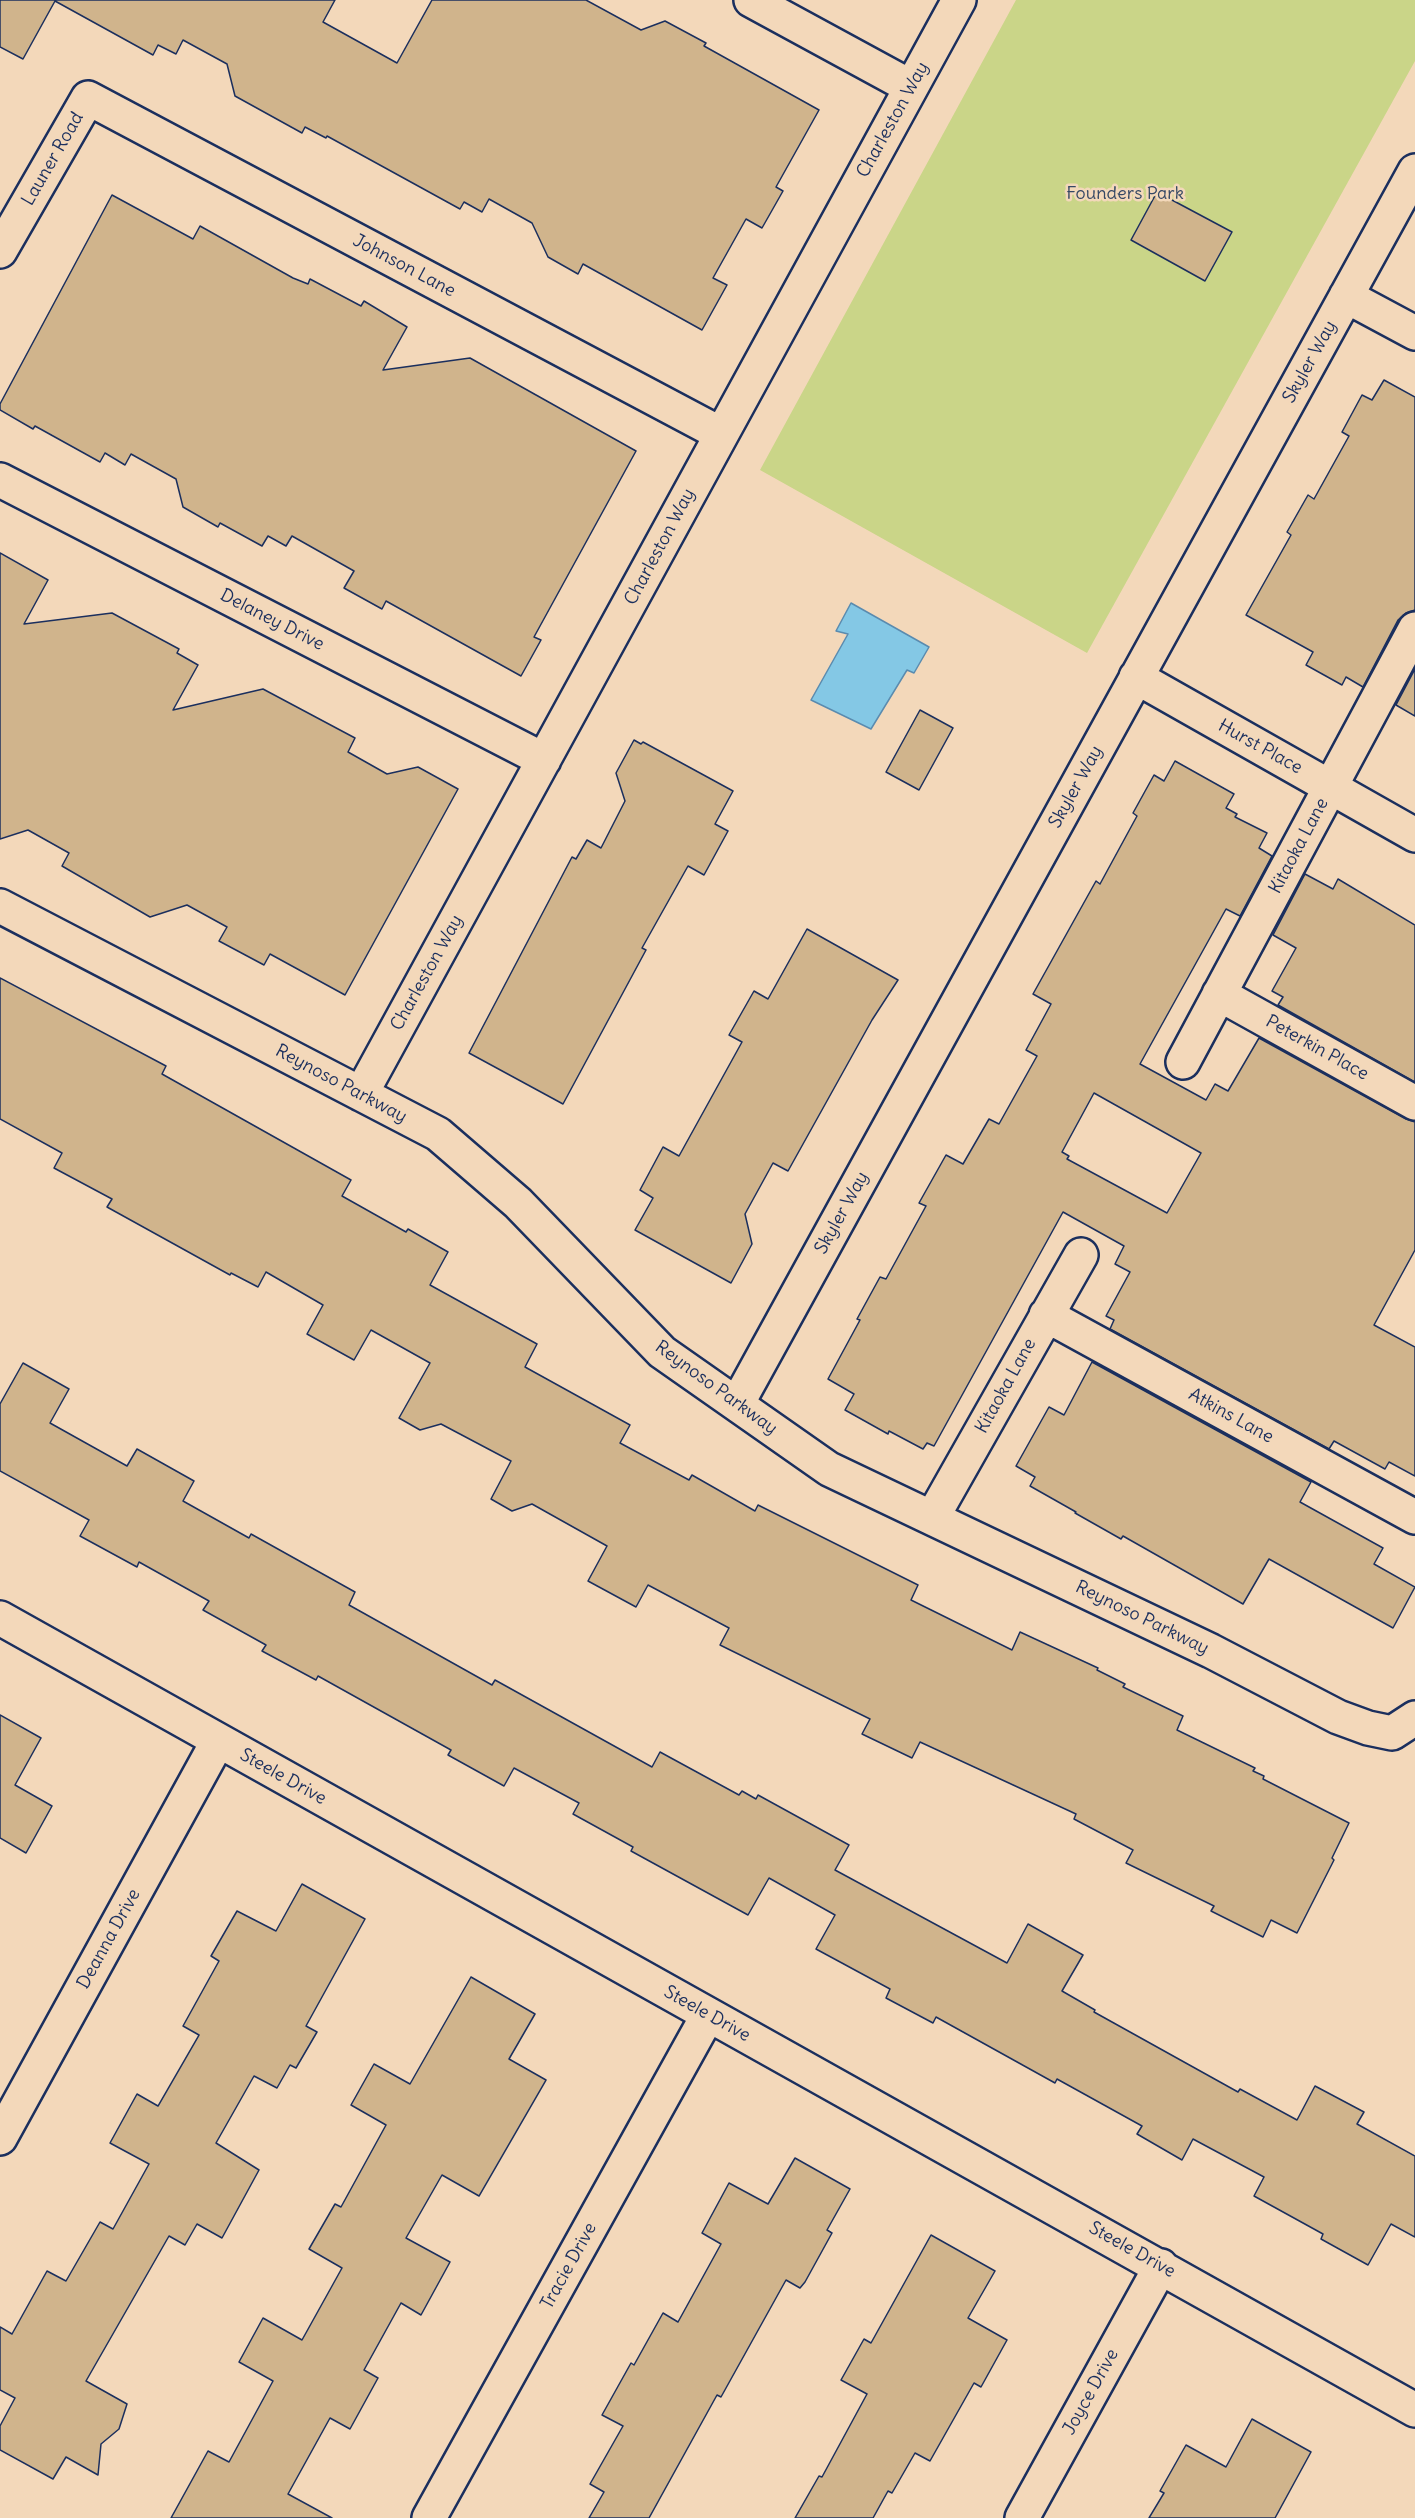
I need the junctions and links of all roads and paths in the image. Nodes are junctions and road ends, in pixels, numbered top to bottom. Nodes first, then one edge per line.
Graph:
1 (751, 0) edge
2 (959, 0) edge
3 (911, 87) junction
4 (88, 98) joint
5 (1415, 171) edge
6 (0, 251) edge
7 (1346, 296) junction
8 (1415, 333) edge
9 (721, 434) junction
10 (0, 480) edge
11 (1415, 629) edge
12 (1136, 677) junction
13 (544, 760) junction
14 (1331, 787) junction
15 (1415, 835) edge
16 (0, 906) edge
17 (1219, 994) junction
18 (1183, 1062) dead end
19 (361, 1094) junction
20 (1415, 1103) edge
21 (1081, 1254) dead end
22 (1046, 1315) junction
23 (736, 1404) junction
24 (1415, 1517) edge
25 (932, 1518) junction
26 (0, 1618) edge
27 (1404, 1726) edge
28 (218, 1741) junction
29 (708, 2015) junction
30 (0, 2138) edge
31 (1161, 2266) junction
32 (1415, 2410) edge
33 (429, 2518) edge
34 (1022, 2518) edge

1 - 3 street
2 - 3 street, Charleston Way
3 - 9 street, Charleston Way
4 - 6 street, Launer Road
4 - 9 street, Johnson Lane
5 - 7 street, Skyler Way
7 - 8 street
7 - 12 street, Skyler Way
9 - 13 street, Charleston Way
10 - 13 street, Delaney Drive
11 - 14 street, Kitaoka Lane
12 - 14 street, Hurst Place
12 - 23 street, Skyler Way
13 - 19 street, Charleston Way
14 - 15 street, Hurst Place
14 - 17 street, Kitaoka Lane
16 - 19 street, Reynoso Parkway
17 - 18 street, Kitaoka Lane
17 - 20 street, Peterkin Place
19 - 23 street, Reynoso Parkway
21 - 22 street, Kitaoka Lane
22 - 24 street, Atkins Lane
22 - 25 street, Kitaoka Lane
23 - 25 street, Reynoso Parkway
25 - 27 street, Reynoso Parkway
26 - 28 street, Steele Drive
28 - 29 street, Steele Drive
28 - 30 street, Deanna Drive
29 - 31 street, Steele Drive
29 - 33 street, Tracie Drive
31 - 32 street, Steele Drive
31 - 34 street, Joyce Drive

